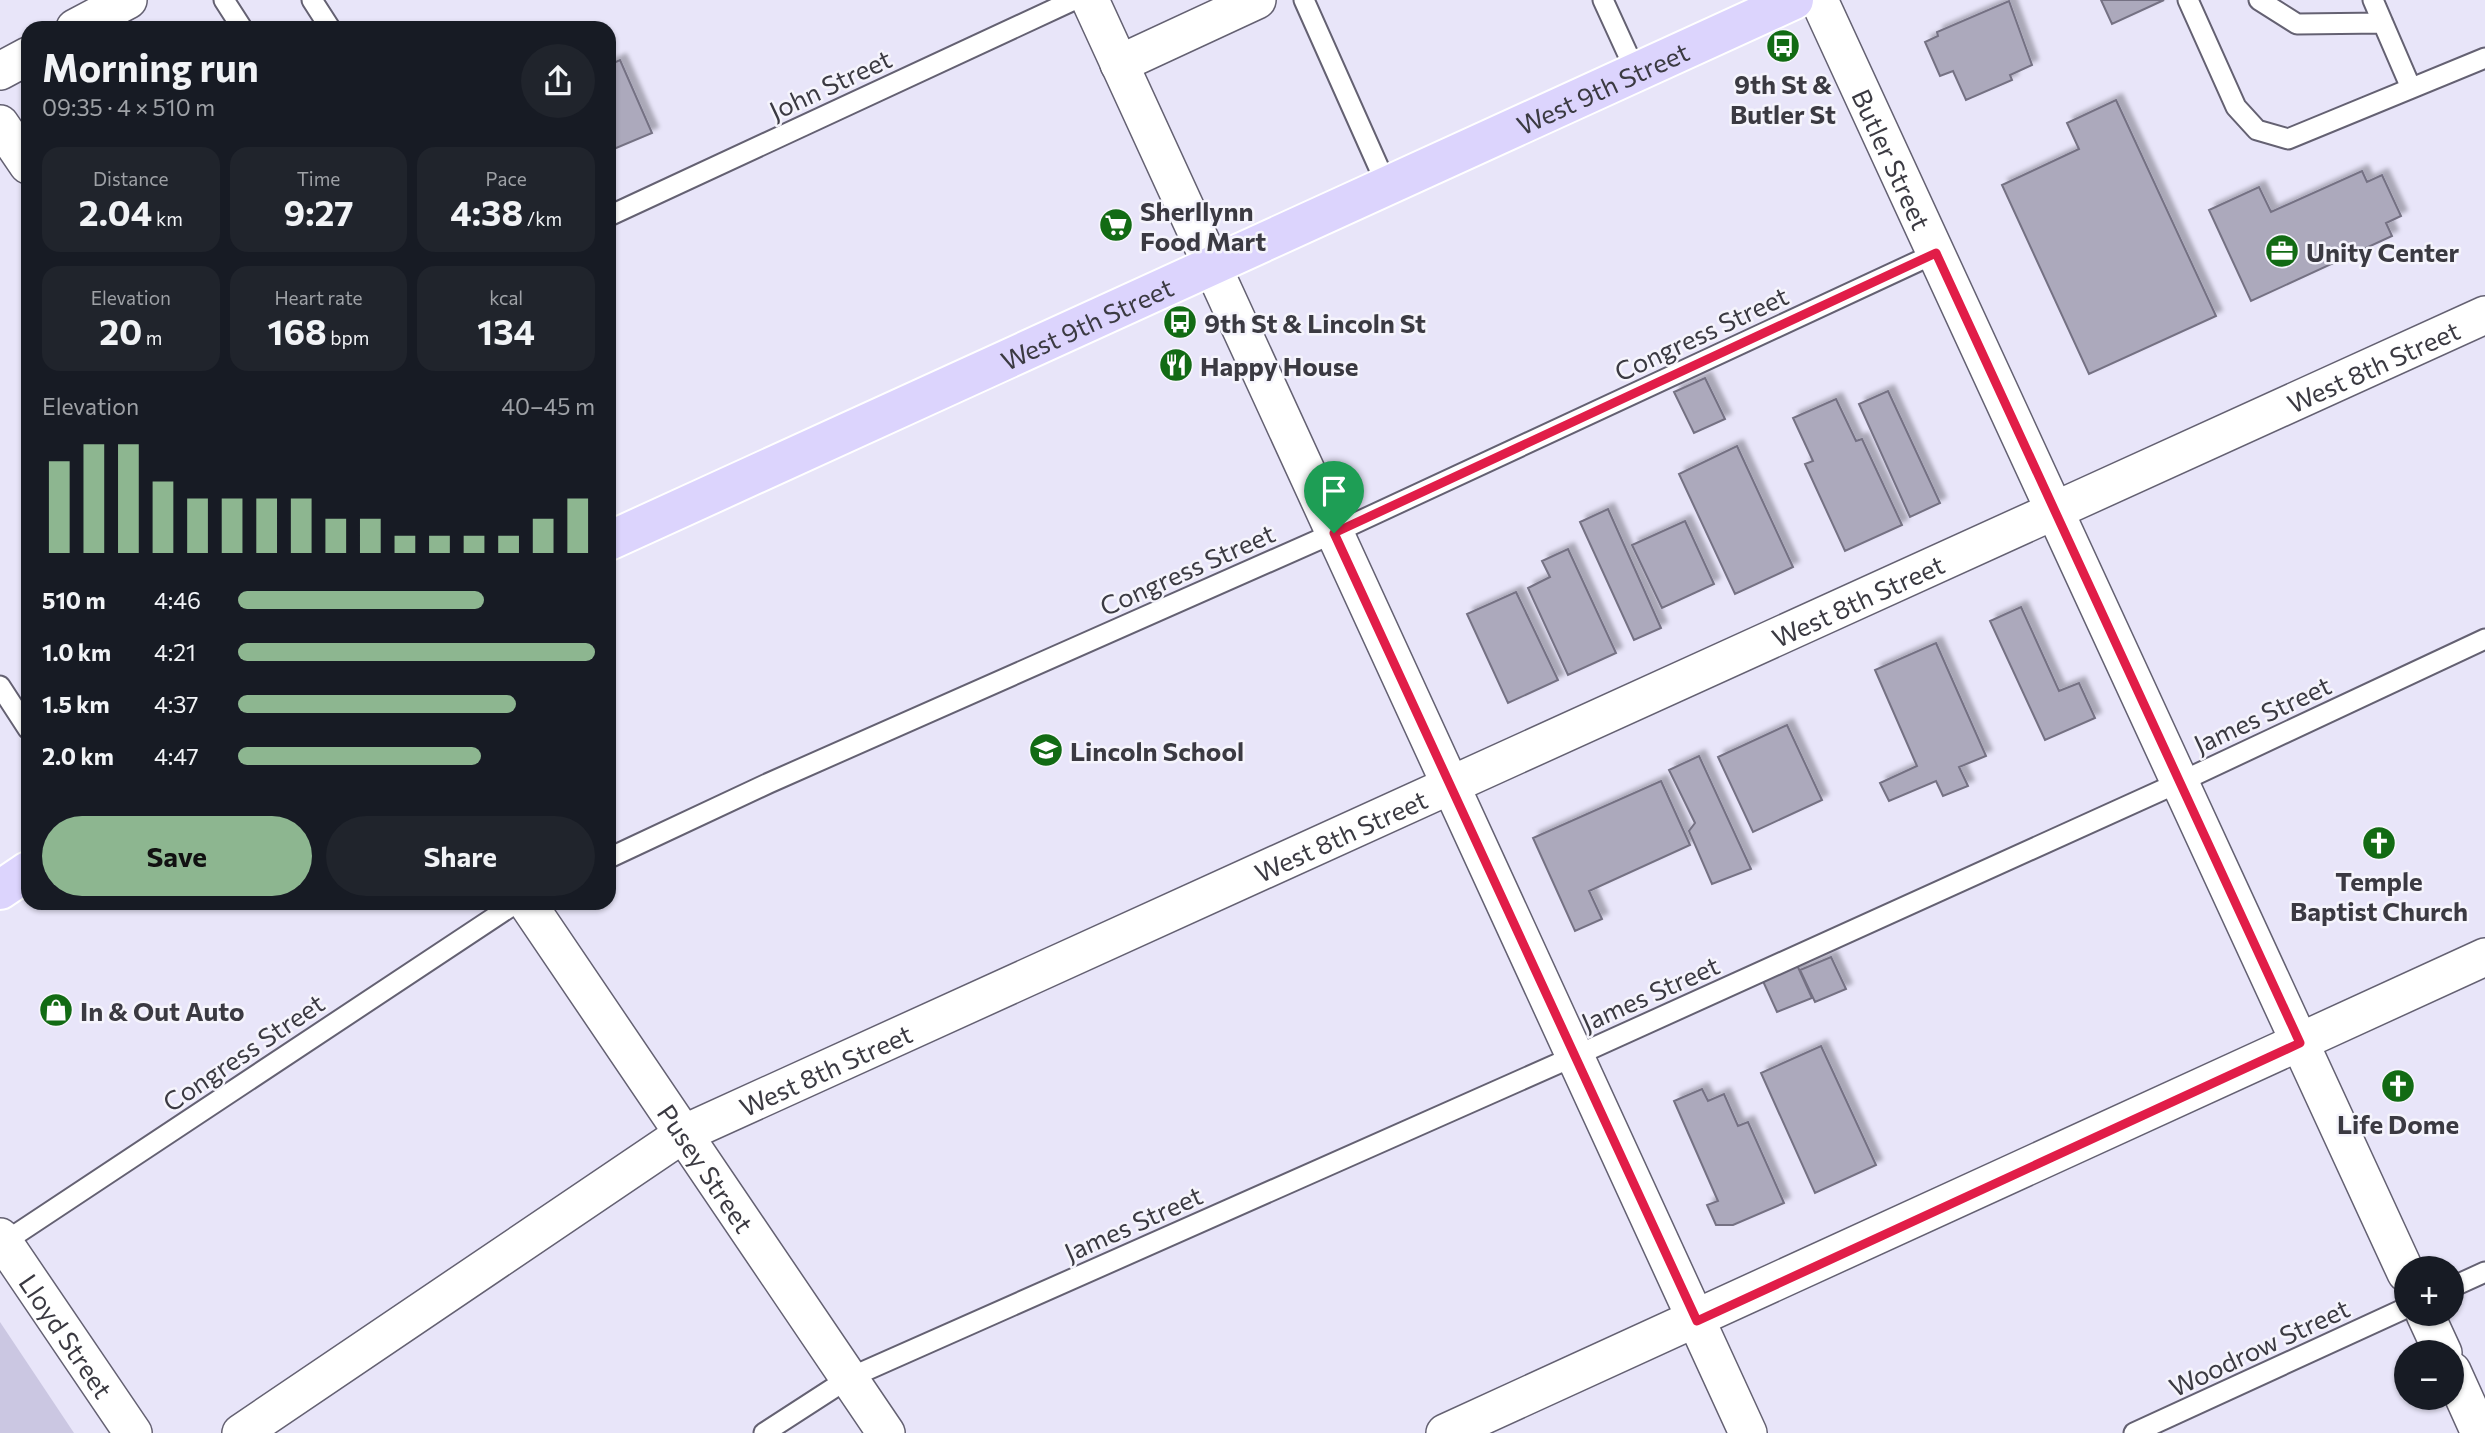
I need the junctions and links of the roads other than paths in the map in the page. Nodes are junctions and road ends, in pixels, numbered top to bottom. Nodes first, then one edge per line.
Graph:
1 (128, 0) edge
2 (225, 0) edge
3 (312, 0) edge
4 (1074, 0) edge
5 (1090, 0) edge
6 (1257, 0) edge
7 (1304, 0) edge
8 (1603, 0) edge
9 (1794, 0) edge
10 (1819, 0) edge
11 (2188, 0) edge
12 (2259, 0) edge
13 (2373, 0) edge
14 (88, 21) edge
15 (238, 21) edge
16 (326, 21) edge
17 (2384, 23) junction
18 (2485, 58) edge
19 (21, 60) edge
20 (1119, 64) junction
21 (0, 71) edge
22 (1636, 72) junction
23 (2411, 88) junction
24 (0, 124) edge
25 (21, 155) edge
26 (1387, 186) junction
27 (616, 213) edge
28 (1936, 253) junction
29 (1212, 266) junction
30 (2485, 315) edge
31 (2055, 512) junction
32 (1334, 533) junction
33 (616, 538) edge
34 (2485, 639) edge
35 (0, 686) edge
36 (21, 718) edge
37 (2180, 782) junction
38 (1451, 786) junction
39 (616, 855) edge
40 (21, 876) edge
41 (0, 890) edge
42 (505, 910) edge
43 (532, 910) edge
44 (2485, 957) edge
45 (2300, 1043) junction
46 (1575, 1056) junction
47 (683, 1134) junction
48 (1, 1241) edge
49 (2398, 1256) edge
50 (2485, 1272) edge
51 (2464, 1282) edge
52 (2394, 1314) edge
53 (1697, 1321) junction
54 (849, 1378) junction
55 (2464, 1398) edge
56 (133, 1433) edge
57 (241, 1433) edge
58 (764, 1433) edge
59 (886, 1433) edge
60 (1445, 1433) edge
61 (1748, 1433) edge
62 (2134, 1433) edge
63 (2480, 1433) edge

1 - 14 street
2 - 15 lane
3 - 16 lane
4 - 27 lane, John Street
5 - 20 street
6 - 20 street
7 - 26 lane
8 - 22 lane
9 - 22 main road, West 9th Street
10 - 28 street, Butler Street
11 - 23 lane
12 - 17 lane
13 - 17 lane
17 - 23 lane
18 - 23 lane
19 - 21 street
20 - 29 street
22 - 26 main road, West 9th Street
24 - 25 street
26 - 29 main road, West 9th Street
28 - 31 street, Butler Street
28 - 32 lane, Congress Street
29 - 32 street
29 - 33 main road, West 9th Street
30 - 31 street, West 8th Street
31 - 37 street, Butler Street
31 - 38 street, West 8th Street
32 - 38 street
32 - 39 lane, Congress Street
34 - 37 lane, James Street
35 - 36 lane
37 - 45 street, Butler Street
37 - 46 lane, James Street
38 - 46 street
38 - 47 street, West 8th Street
40 - 41 main road
42 - 48 lane, Congress Street
43 - 47 street, Pusey Street
44 - 45 street
45 - 49 street, Butler Street
45 - 53 street
46 - 53 street
46 - 54 lane, James Street
47 - 54 street, Pusey Street
47 - 57 street, West 8th Street
48 - 56 street, Lloyd Street
50 - 51 lane
52 - 62 lane, Woodrow Street
53 - 60 street
53 - 61 street
54 - 58 lane, James Street
54 - 59 street, Pusey Street
55 - 63 street

